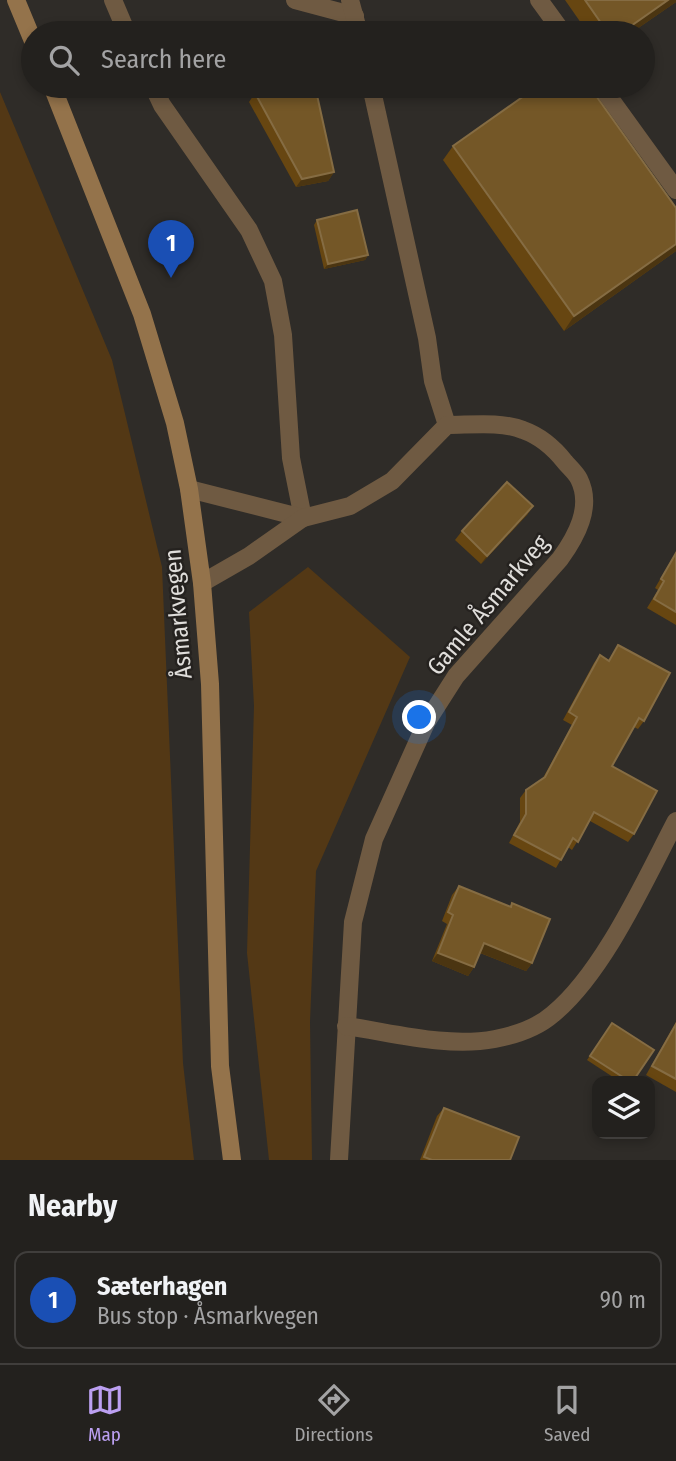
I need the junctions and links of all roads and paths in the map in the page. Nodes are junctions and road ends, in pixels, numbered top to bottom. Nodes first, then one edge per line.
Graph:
1 (16, 0) edge
2 (113, 0) edge
3 (295, 0) edge
4 (539, 0) edge
5 (355, 16) edge
6 (25, 21) edge
7 (122, 21) edge
8 (554, 21) edge
9 (57, 98) edge
10 (159, 98) edge
11 (374, 98) edge
12 (610, 98) edge
13 (676, 190) edge
14 (447, 425) junction
15 (189, 489) junction
16 (303, 518) junction
17 (202, 583) junction
18 (676, 821) edge
19 (346, 1026) junction
20 (232, 1160) edge
21 (339, 1160) edge

1 - 6 main road
2 - 7 street
3 - 5 street
4 - 8 street
9 - 15 main road, Åsmarkvegen
10 - 16 street
11 - 14 street
12 - 13 street
14 - 16 street
14 - 19 street, Gamle Åsmarkveg
15 - 16 street
15 - 17 main road, Åsmarkvegen
16 - 17 street
17 - 20 main road, Åsmarkvegen
18 - 19 street
19 - 21 street, Gamle Åsmarkveg

